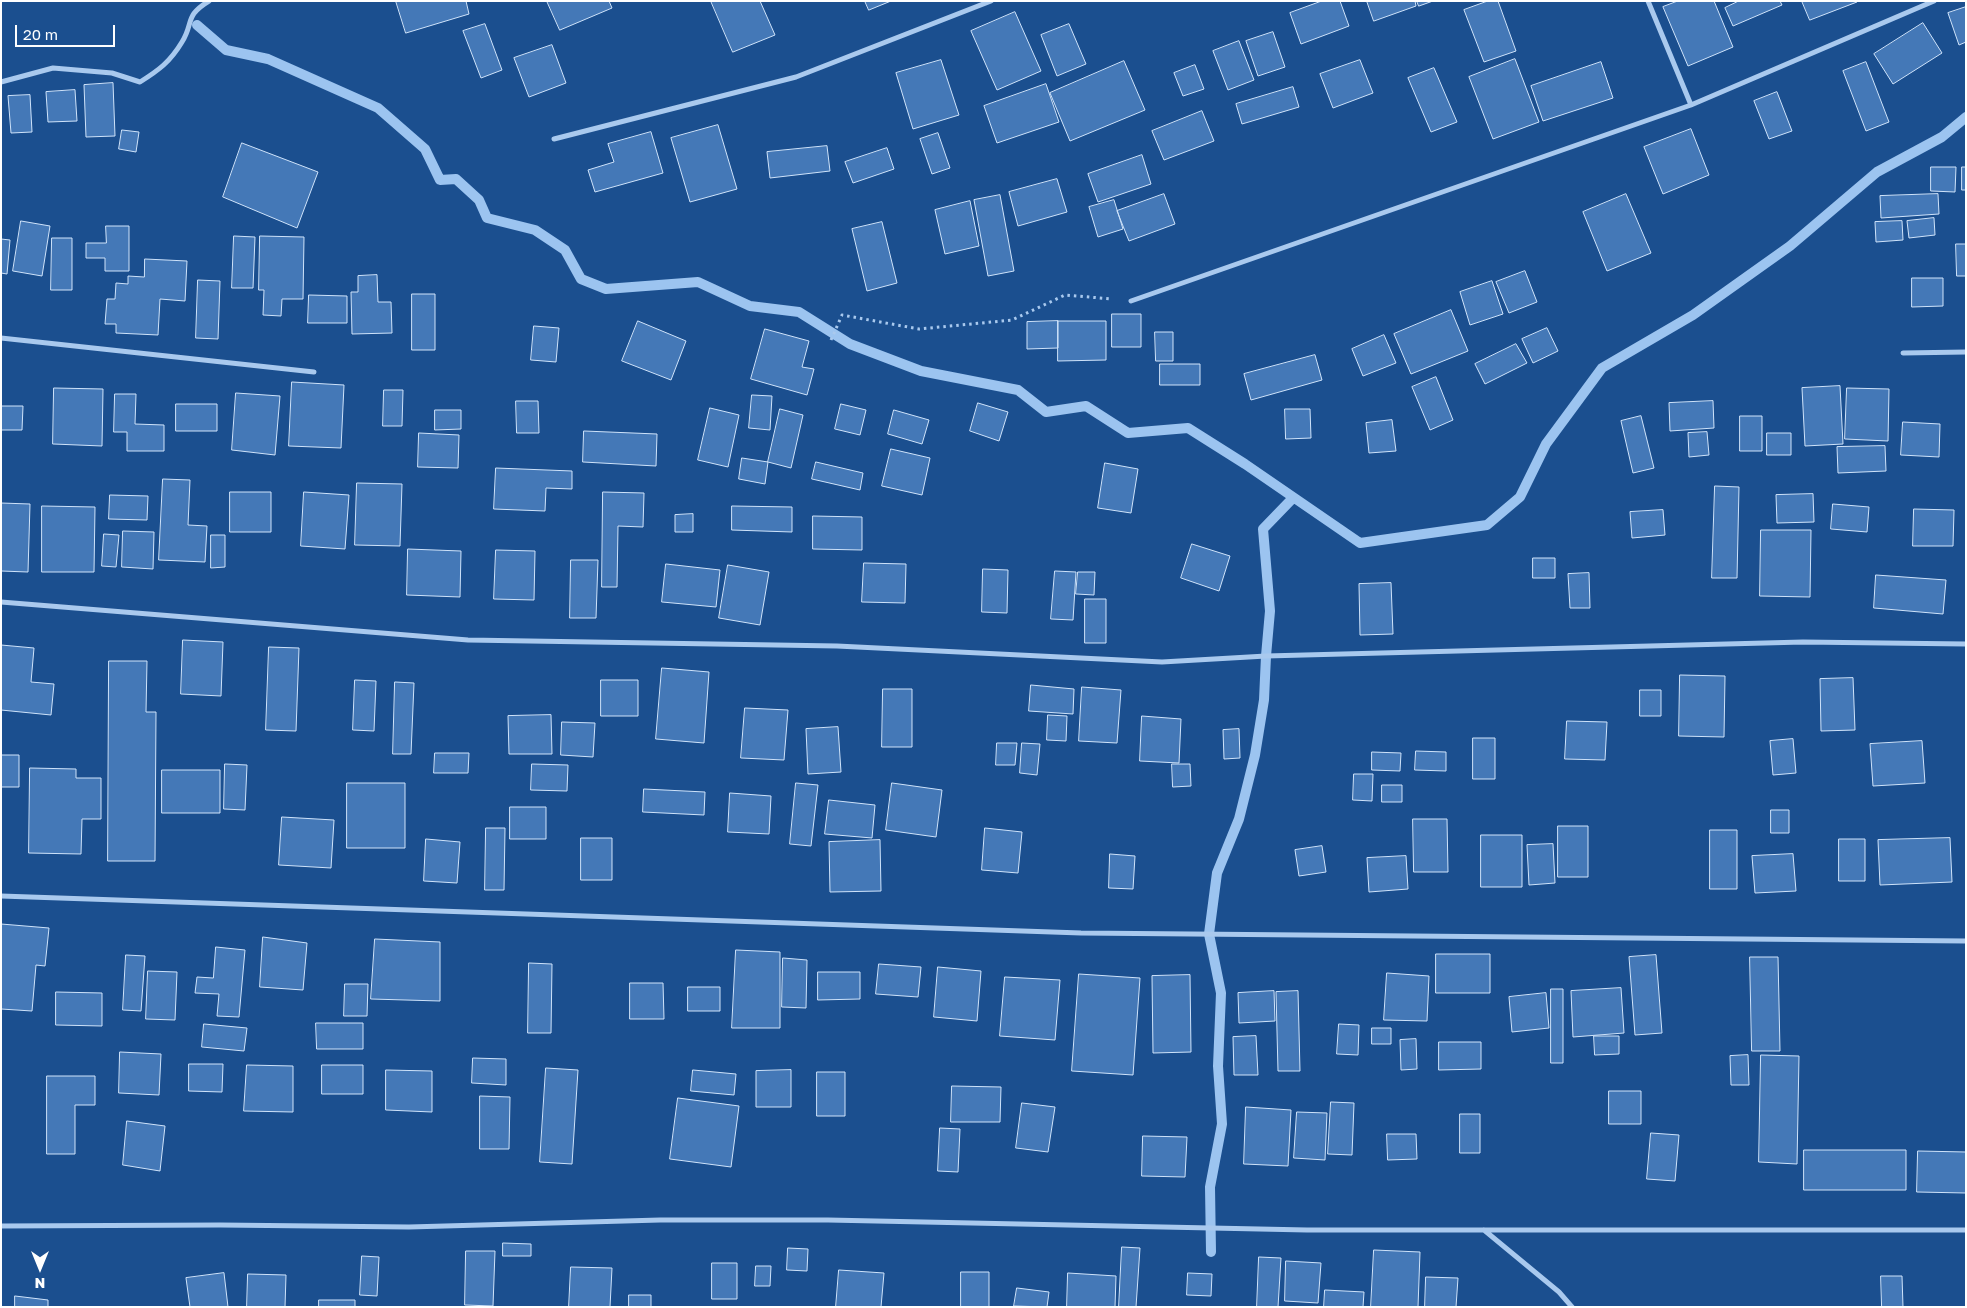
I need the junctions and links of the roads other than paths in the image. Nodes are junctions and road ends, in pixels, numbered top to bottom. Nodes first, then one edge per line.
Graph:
1 (209, 1) edge
2 (991, 1) edge
3 (1648, 1) edge
4 (1934, 1) edge
5 (1, 82) edge
6 (1691, 105) junction
7 (554, 139) dead end
8 (1131, 301) road end
9 (1, 338) edge
10 (1966, 352) edge
11 (1902, 353) dead end
12 (314, 372) dead end
13 (1, 602) edge
14 (1966, 644) edge
15 (1, 896) edge
16 (1966, 941) edge
17 (1, 1226) edge
18 (1484, 1229) junction
19 (1966, 1230) edge
20 (1572, 1307) edge

1 - 5 street
2 - 7 street
3 - 6 street
4 - 6 street
6 - 8 street
9 - 12 street
10 - 11 street
13 - 14 street
15 - 16 street
17 - 18 street
18 - 19 street
18 - 20 street

